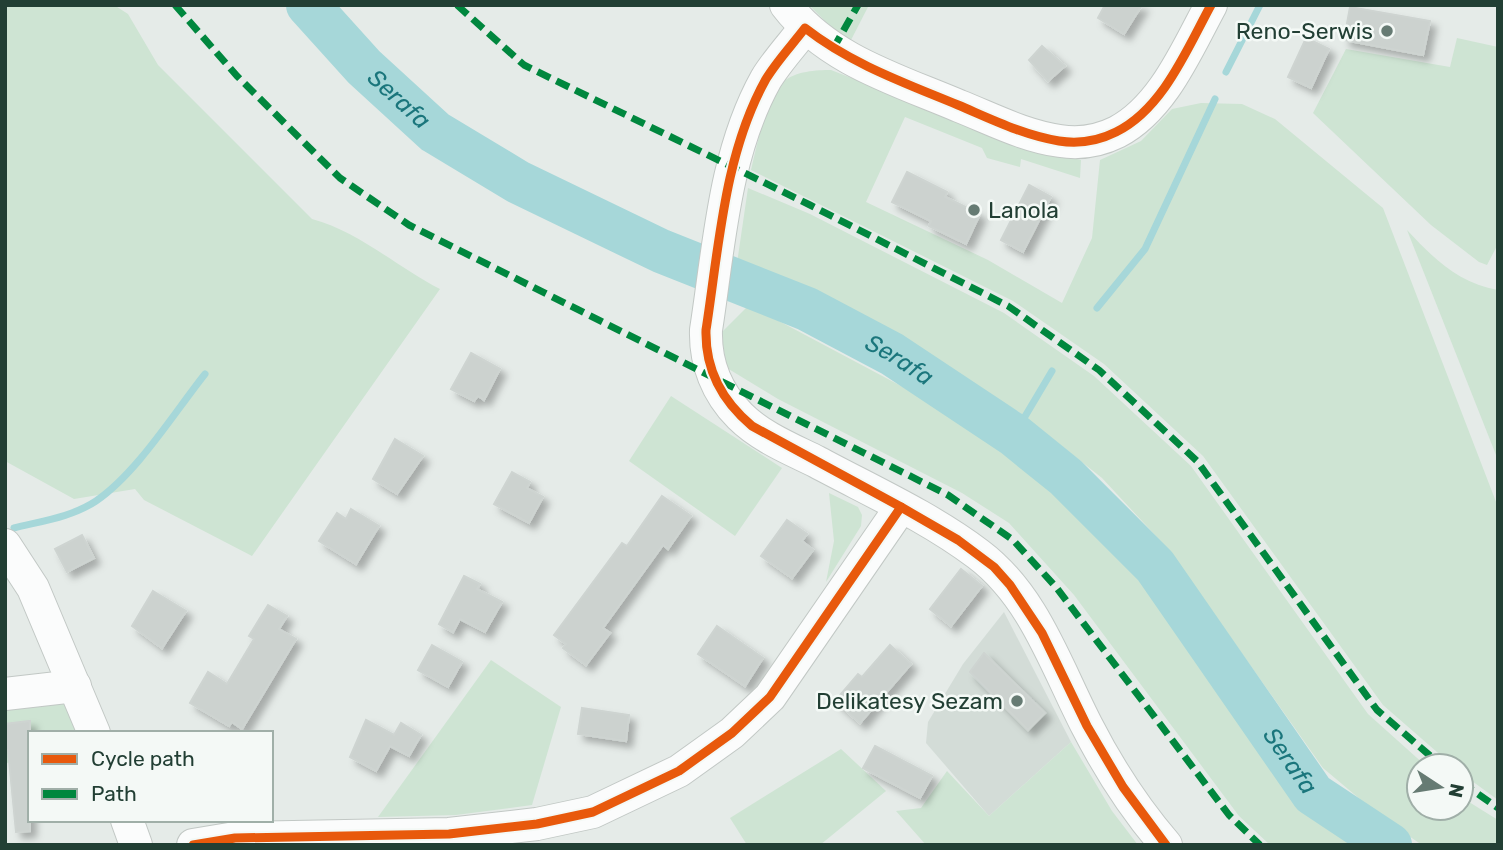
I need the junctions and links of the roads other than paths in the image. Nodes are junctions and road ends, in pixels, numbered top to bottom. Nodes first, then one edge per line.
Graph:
1 (1210, 5) edge
2 (796, 17) edge
3 (901, 507) junction
4 (5, 545) edge
5 (75, 686) junction
6 (5, 694) edge
7 (93, 731) edge
8 (128, 822) edge
9 (136, 845) edge
10 (193, 845) edge
11 (1166, 845) edge

1 - 2 street
2 - 3 street
3 - 10 street
3 - 11 street
4 - 5 street
5 - 6 street
5 - 7 street
8 - 9 street

